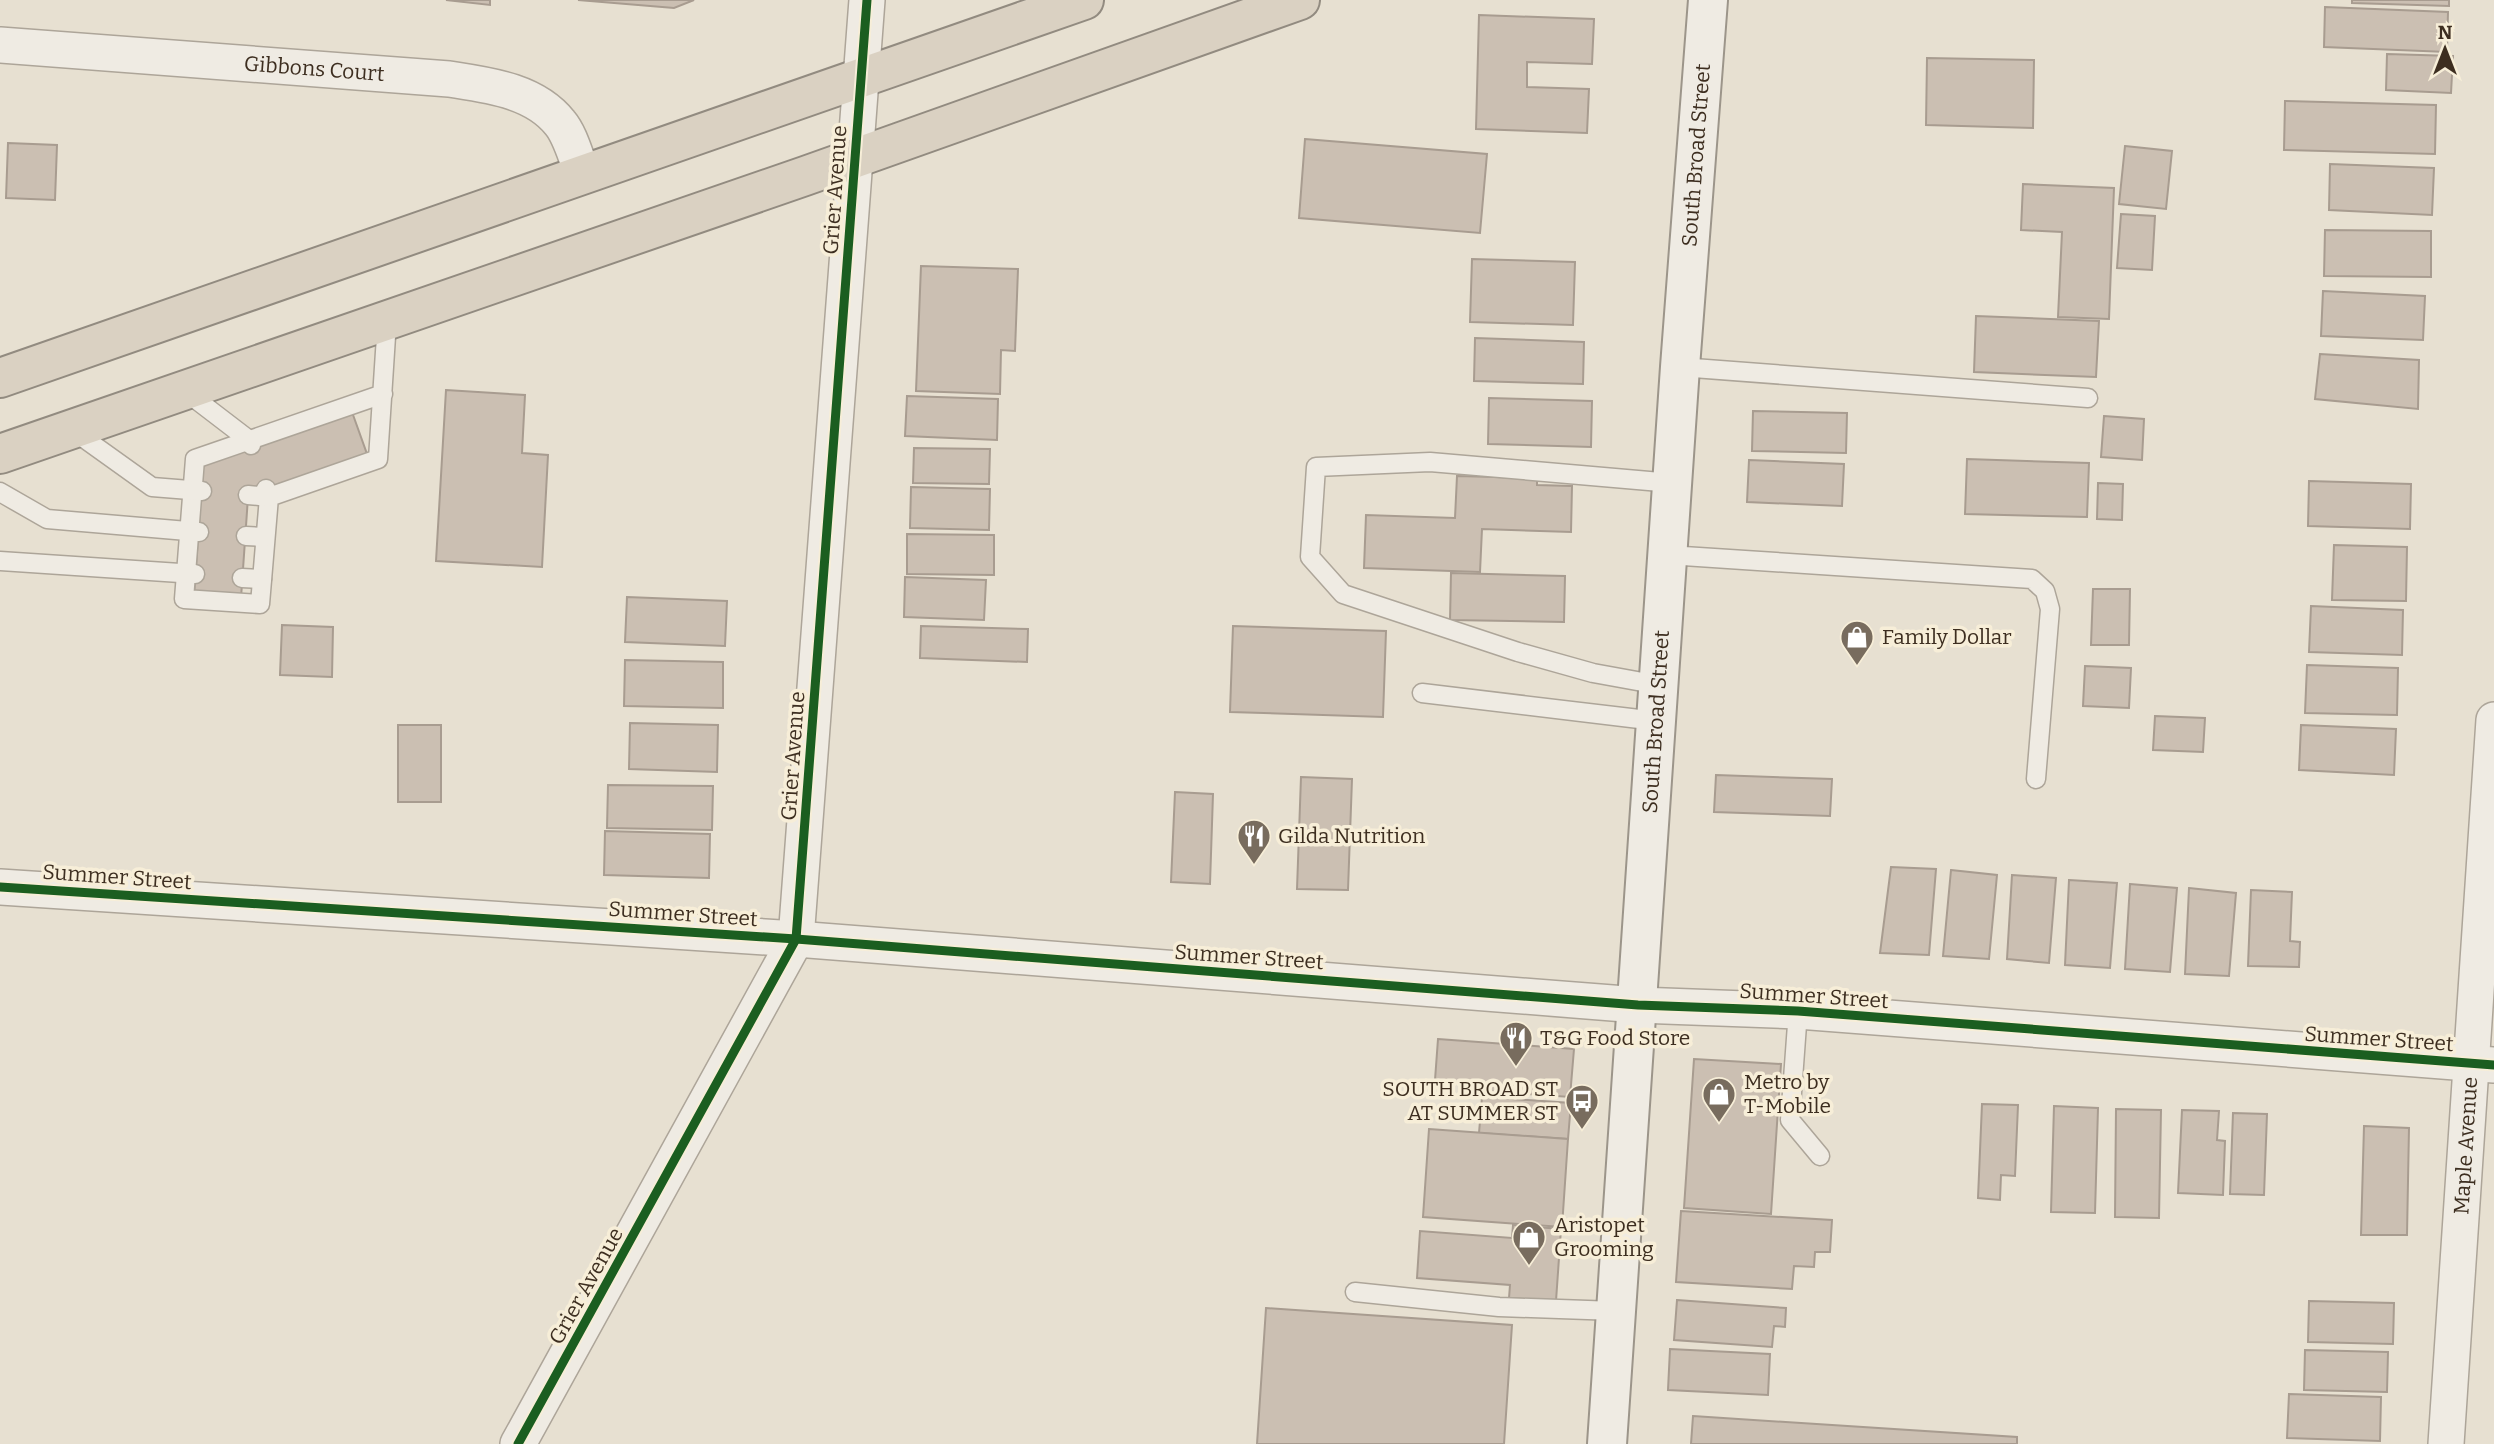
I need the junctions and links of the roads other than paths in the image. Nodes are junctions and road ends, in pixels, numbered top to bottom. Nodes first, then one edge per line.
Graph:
1 (867, 0) edge
2 (1084, 0) edge
3 (1300, 0) edge
4 (1708, 0) edge
5 (1037, 8) edge
6 (0, 45) edge
7 (861, 77) junction
8 (855, 158) junction
9 (583, 174) junction
10 (387, 321) junction
11 (1680, 367) junction
12 (0, 378) edge
13 (185, 391) junction
14 (383, 394) junction
15 (2088, 398) dead end
16 (71, 429) junction
17 (250, 442) junction
18 (0, 454) edge
19 (1672, 483) junction
20 (197, 491) junction
21 (0, 492) edge
22 (267, 493) junction
23 (248, 495) dead end
24 (194, 532) junction
25 (246, 536) dead end
26 (265, 537) junction
27 (1668, 555) junction
28 (0, 561) edge
29 (191, 574) junction
30 (242, 578) dead end
31 (262, 579) junction
32 (1422, 692) dead end
33 (1657, 703) junction
34 (2494, 720) edge
35 (2036, 779) dead end
36 (0, 887) edge
37 (796, 939) junction
38 (1638, 1005) junction
39 (1798, 1011) junction
40 (2482, 1064) edge
41 (1820, 1156) dead end
42 (1355, 1292) dead end
43 (1616, 1311) junction
44 (518, 1444) edge
45 (1607, 1444) edge
46 (2446, 1444) edge

1 - 7 street, Grier Avenue
2 - 5 highway
3 - 8 highway
4 - 11 street, South Broad Street
5 - 7 highway
6 - 9 street, Gibbons Court
7 - 8 street, Grier Avenue
7 - 9 highway
8 - 10 highway
8 - 37 street, Grier Avenue
9 - 12 highway
10 - 13 highway
10 - 14 lane
11 - 15 lane
11 - 19 street, South Broad Street
13 - 16 highway
13 - 17 lane
14 - 17 lane
14 - 22 lane
16 - 18 highway
16 - 20 lane
17 - 20 lane
19 - 27 street, South Broad Street
19 - 33 lane
20 - 24 lane
21 - 24 lane
22 - 23 lane
22 - 26 lane
24 - 29 lane
25 - 26 lane
26 - 31 lane
27 - 33 street, South Broad Street
27 - 35 lane
28 - 29 lane
29 - 31 lane
30 - 31 lane
32 - 33 lane
33 - 38 street, South Broad Street
34 - 40 street, Maple Avenue
36 - 37 street, Summer Street
37 - 38 street, Summer Street
37 - 44 street, Grier Avenue
38 - 39 street, Summer Street
38 - 43 street, South Broad Street
39 - 40 street, Summer Street
39 - 41 lane
40 - 46 street, Maple Avenue
42 - 43 lane
43 - 45 street, South Broad Street

